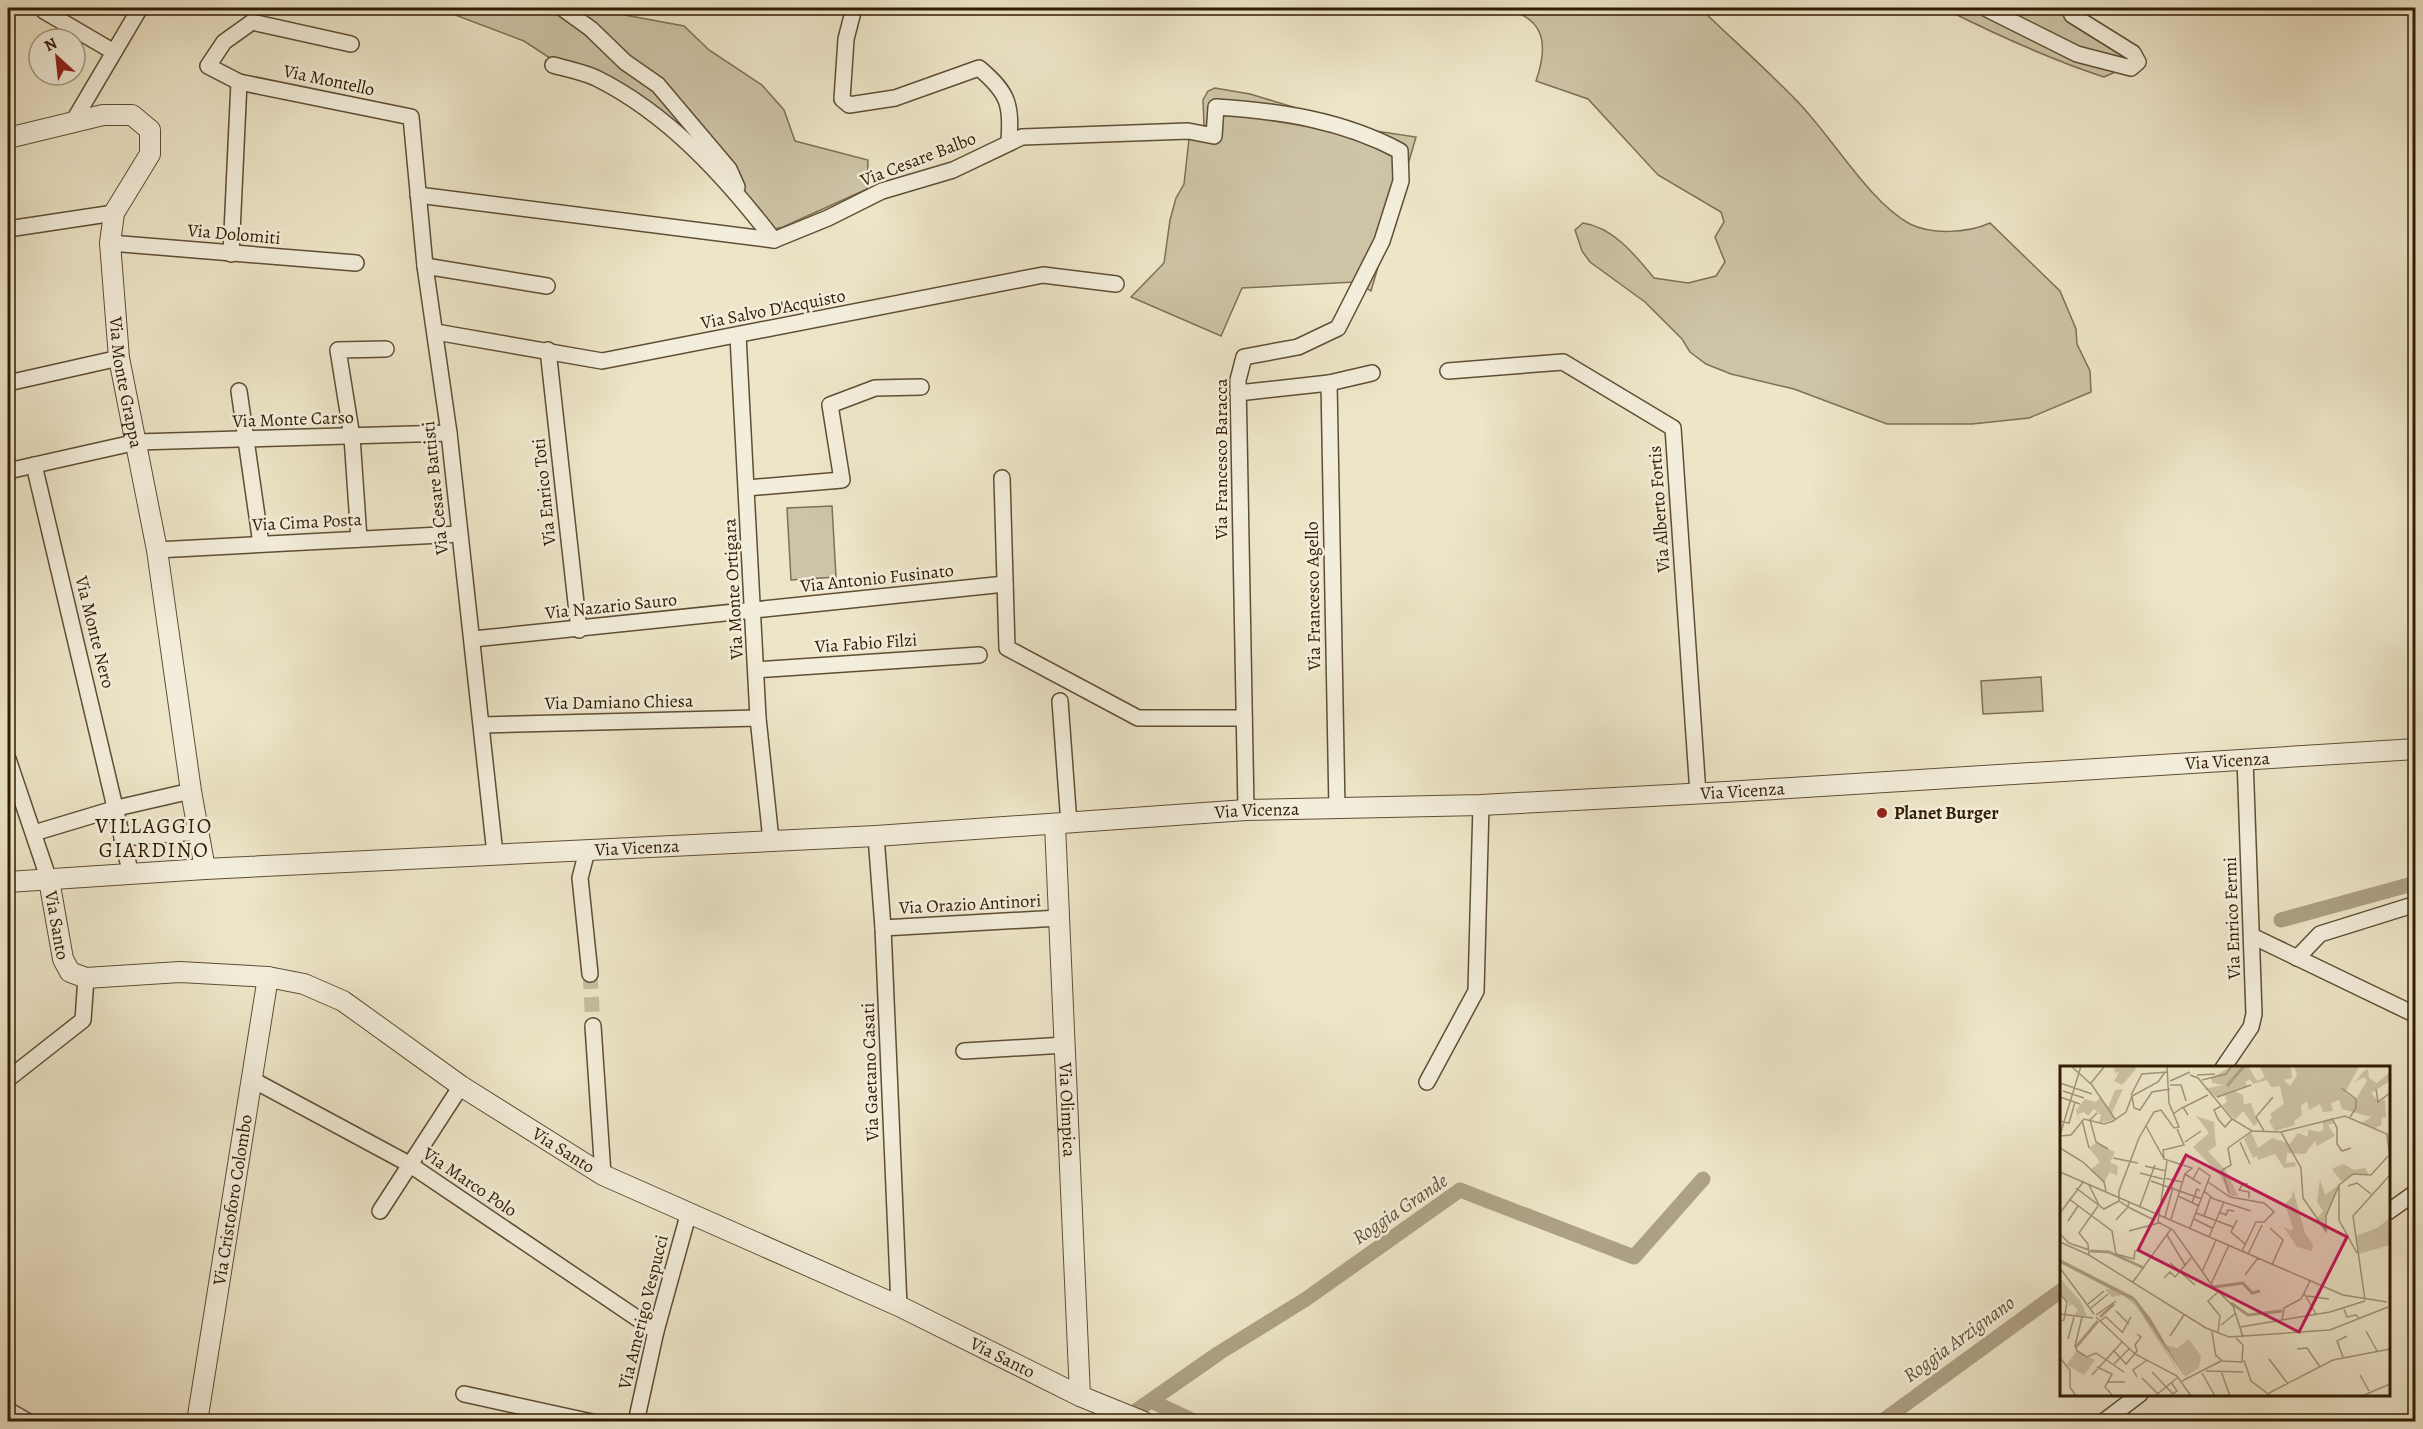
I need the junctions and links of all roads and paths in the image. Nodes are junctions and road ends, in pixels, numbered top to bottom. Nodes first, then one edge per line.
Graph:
1 (46, 8) edge
2 (140, 8) edge
3 (562, 8) edge
4 (854, 8) edge
5 (1985, 8) edge
6 (2068, 8) edge
7 (351, 44) dead end
8 (114, 52) junction
9 (553, 65) dead end
10 (239, 82) junction
11 (411, 117) joint
12 (74, 120) junction
13 (1188, 131) joint
14 (8, 138) edge
15 (1009, 143) junction
16 (418, 195) junction
17 (744, 201) junction
18 (114, 213) junction
19 (8, 229) edge
20 (774, 240) junction
21 (110, 243) junction
22 (231, 254) junction
23 (356, 263) dead end
24 (425, 266) junction
25 (1116, 284) dead end
26 (547, 286) dead end
27 (436, 332) junction
28 (738, 336) junction
29 (386, 349) dead end
30 (548, 350) junction
31 (119, 358) junction
32 (1448, 371) dead end
33 (1372, 373) dead end
34 (8, 383) edge
35 (1329, 383) junction
36 (921, 387) dead end
37 (239, 391) dead end
38 (1238, 393) junction
39 (449, 433) junction
40 (352, 437) junction
41 (246, 440) junction
42 (137, 441) junction
43 (34, 465) junction
44 (8, 471) edge
45 (1002, 478) dead end
46 (747, 488) junction
47 (459, 534) junction
48 (359, 539) junction
49 (261, 544) junction
50 (157, 550) junction
51 (1005, 584) junction
52 (754, 610) junction
53 (579, 630) junction
54 (473, 639) junction
55 (979, 655) dead end
56 (756, 670) junction
57 (1060, 701) dead end
58 (758, 718) junction
59 (1244, 718) junction
60 (482, 725) junction
61 (2415, 749) edge
62 (2245, 758) junction
63 (8, 759) edge
64 (191, 791) junction
65 (1698, 794) junction
66 (1481, 805) junction
67 (117, 808) junction
68 (1337, 809) junction
69 (1246, 810) junction
70 (1062, 824) junction
71 (198, 832) junction
72 (34, 833) junction
73 (876, 836) junction
74 (122, 838) junction
75 (771, 840) junction
76 (587, 851) junction
77 (495, 854) junction
78 (205, 869) junction
79 (131, 875) junction
80 (49, 880) junction
81 (8, 882) edge
82 (2415, 904) edge
83 (1059, 918) junction
84 (883, 928) junction
85 (2252, 936) junction
86 (2297, 957) junction
87 (590, 974) tunnel mouth
88 (268, 977) junction
89 (86, 978) junction
90 (2415, 1015) edge
91 (593, 1026) tunnel mouth
92 (1065, 1045) junction
93 (964, 1051) dead end
94 (2224, 1066) edge
95 (8, 1079) edge
96 (254, 1080) junction
97 (1427, 1082) dead end
98 (461, 1086) junction
99 (409, 1164) junction
100 (603, 1175) junction
101 (2415, 1192) edge
102 (380, 1211) dead end
103 (2390, 1211) edge
104 (689, 1212) junction
105 (899, 1306) junction
106 (656, 1330) junction
107 (464, 1394) dead end
108 (1080, 1396) junction
109 (2139, 1396) edge
110 (8, 1410) edge
111 (29, 1422) edge
112 (197, 1422) edge
113 (592, 1422) edge
114 (636, 1422) edge
115 (1144, 1422) edge
116 (2103, 1422) edge

1 - 8 street
2 - 8 street
3 - 17 street
4 - 15 street
5 - 6 street
7 - 10 street, Via Montello
8 - 12 street
9 - 17 street
10 - 11 street, Via Montello
10 - 22 street
11 - 16 street, Via Cesare Battisti
12 - 14 street, Via Monte Grappa
12 - 18 street, Via Monte Grappa
13 - 15 street, Via Cesare Balbo
13 - 38 street, Via Francesco Baracca
15 - 20 street, Via Cesare Balbo
16 - 20 street, Via Cesare Balbo
16 - 24 street, Via Cesare Battisti
17 - 20 street
18 - 19 street
18 - 21 street, Via Monte Grappa
21 - 22 street, Via Dolomiti
21 - 31 street, Via Monte Grappa
22 - 23 street, Via Dolomiti
24 - 26 street
24 - 27 street, Via Cesare Battisti
25 - 28 street, Via Salvo D'Acquisto
27 - 30 street, Via Salvo D'Acquisto
27 - 39 street, Via Cesare Battisti
28 - 30 street, Via Salvo D'Acquisto
28 - 46 street, Via Monte Ortigara
29 - 40 street
30 - 53 street, Via Enrico Toti
31 - 34 street
31 - 42 street, Via Monte Grappa
32 - 65 street, Via Alberto Fortis
33 - 35 street
35 - 38 street
35 - 68 street, Via Francesco Agello
36 - 46 street
37 - 41 street
38 - 59 street, Via Francesco Baracca
39 - 40 street, Via Monte Carso
39 - 47 street, Via Cesare Battisti
40 - 41 street, Via Monte Carso
40 - 48 street
41 - 42 street, Via Monte Carso
41 - 49 street
42 - 43 street, Via Monte Carso
42 - 50 street, Via Monte Grappa
43 - 44 street, Via Monte Carso
43 - 67 street, Via Monte Nero
45 - 51 street
46 - 52 street, Via Monte Ortigara
47 - 48 street, Via Cima Posta
47 - 54 street, Via Cesare Battisti
48 - 49 street, Via Cima Posta
49 - 50 street, Via Cima Posta
50 - 64 street, Via Monte Grappa
51 - 52 street, Via Antonio Fusinato
51 - 59 street
52 - 53 street, Via Nazario Sauro
52 - 56 street, Via Monte Ortigara
53 - 54 street, Via Nazario Sauro
54 - 60 street, Via Cesare Battisti
55 - 56 street, Via Fabio Filzi
56 - 58 street, Via Monte Ortigara
57 - 70 street
58 - 60 street, Via Damiano Chiesa
58 - 75 street, Via Monte Ortigara
59 - 69 street, Via Francesco Baracca
60 - 77 street, Via Cesare Battisti
61 - 62 street, Via Vicenza
62 - 65 street, Via Vicenza
62 - 85 street, Via Enrico Fermi
63 - 72 street
64 - 67 street
64 - 71 street, Via Monte Grappa
65 - 66 street, Via Vicenza
66 - 68 street, Via Vicenza
66 - 97 street
67 - 72 street
67 - 74 street, Via Monte Nero
68 - 69 street, Via Vicenza
69 - 70 street, Via Vicenza
70 - 73 street, Via Vicenza
70 - 83 street, Via Olimpica
71 - 74 street
71 - 78 street, Via Monte Grappa
72 - 80 street
73 - 75 street, Via Vicenza
73 - 84 street, Via Gaetano Casati
74 - 79 street, Via Monte Nero
75 - 76 street, Via Vicenza
76 - 77 street, Via Vicenza
76 - 87 street
77 - 78 street, Via Vicenza
78 - 79 street, Via Vicenza
79 - 80 street, Via Vicenza
80 - 81 street, Via Vicenza
80 - 89 street, Via Santo
82 - 86 street
83 - 84 street, Via Orazio Antinori
83 - 92 street, Via Olimpica
84 - 105 street, Via Gaetano Casati
85 - 86 street
85 - 94 street, Via Enrico Fermi
86 - 90 street
88 - 89 street, Via Santo
88 - 96 street, Via Cristoforo Colombo
88 - 98 street, Via Santo
89 - 95 street
91 - 100 street
92 - 93 street
92 - 108 street, Via Olimpica
96 - 99 street, Via Marco Polo
96 - 112 street, Via Cristoforo Colombo
98 - 99 street
98 - 100 street, Via Santo
99 - 102 street
99 - 106 street, Via Marco Polo
100 - 104 street, Via Santo
101 - 103 street
104 - 105 street, Via Santo
104 - 106 street, Via Amerigo Vespucci
105 - 108 street, Via Santo
106 - 114 street, Via Amerigo Vespucci
107 - 113 street
108 - 115 street, Via Santo
109 - 116 street
110 - 111 street

